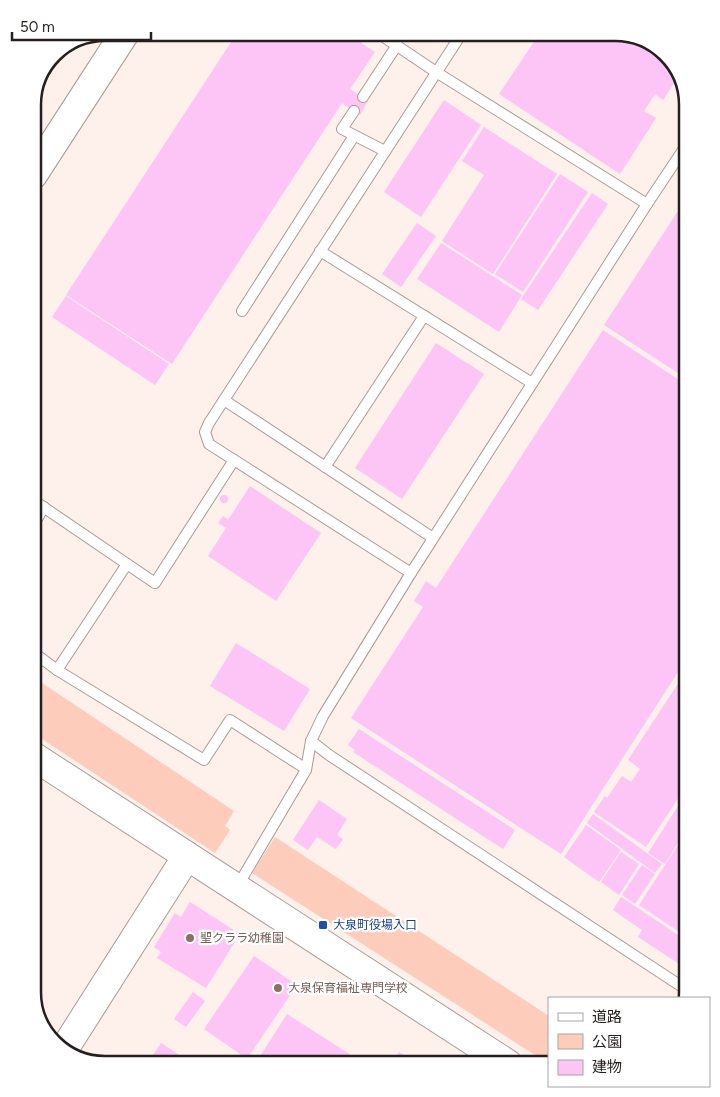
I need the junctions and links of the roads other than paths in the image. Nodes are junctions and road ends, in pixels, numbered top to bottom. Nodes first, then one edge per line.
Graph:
1 (119, 41) edge
2 (391, 41) edge
3 (457, 41) edge
4 (397, 45) junction
5 (436, 72) junction
6 (363, 97) dead end
7 (354, 111) dead end
8 (354, 136) junction
9 (385, 151) junction
10 (679, 157) edge
11 (41, 163) edge
12 (647, 204) junction
13 (320, 252) junction
14 (242, 311) dead end
15 (424, 316) junction
16 (532, 383) junction
17 (224, 400) junction
18 (234, 460) junction
19 (325, 468) junction
20 (41, 505) edge
21 (44, 507) junction
22 (41, 512) edge
23 (433, 538) junction
24 (127, 564) junction
25 (411, 573) junction
26 (41, 658) edge
27 (57, 670) junction
28 (311, 741) junction
29 (41, 762) edge
30 (306, 769) junction
31 (188, 856) junction
32 (236, 888) junction
33 (679, 985) edge
34 (68, 1043) edge
35 (496, 1056) edge

1 - 11 street
2 - 4 lane
3 - 5 lane
4 - 5 lane
4 - 6 lane
5 - 9 lane
5 - 12 lane
7 - 8 lane
8 - 9 lane
8 - 14 lane
9 - 13 lane
10 - 12 lane
12 - 16 lane
13 - 15 lane
13 - 17 lane
15 - 16 lane
15 - 19 lane
16 - 23 lane
17 - 18 lane
17 - 19 lane
18 - 24 lane
18 - 25 lane
19 - 23 lane
20 - 21 lane
21 - 22 lane
21 - 24 lane
23 - 25 lane
24 - 27 lane
25 - 28 lane
26 - 27 lane
27 - 30 lane
28 - 30 lane
28 - 33 lane
29 - 31 street
30 - 32 lane
31 - 32 street
31 - 34 street
32 - 35 street

